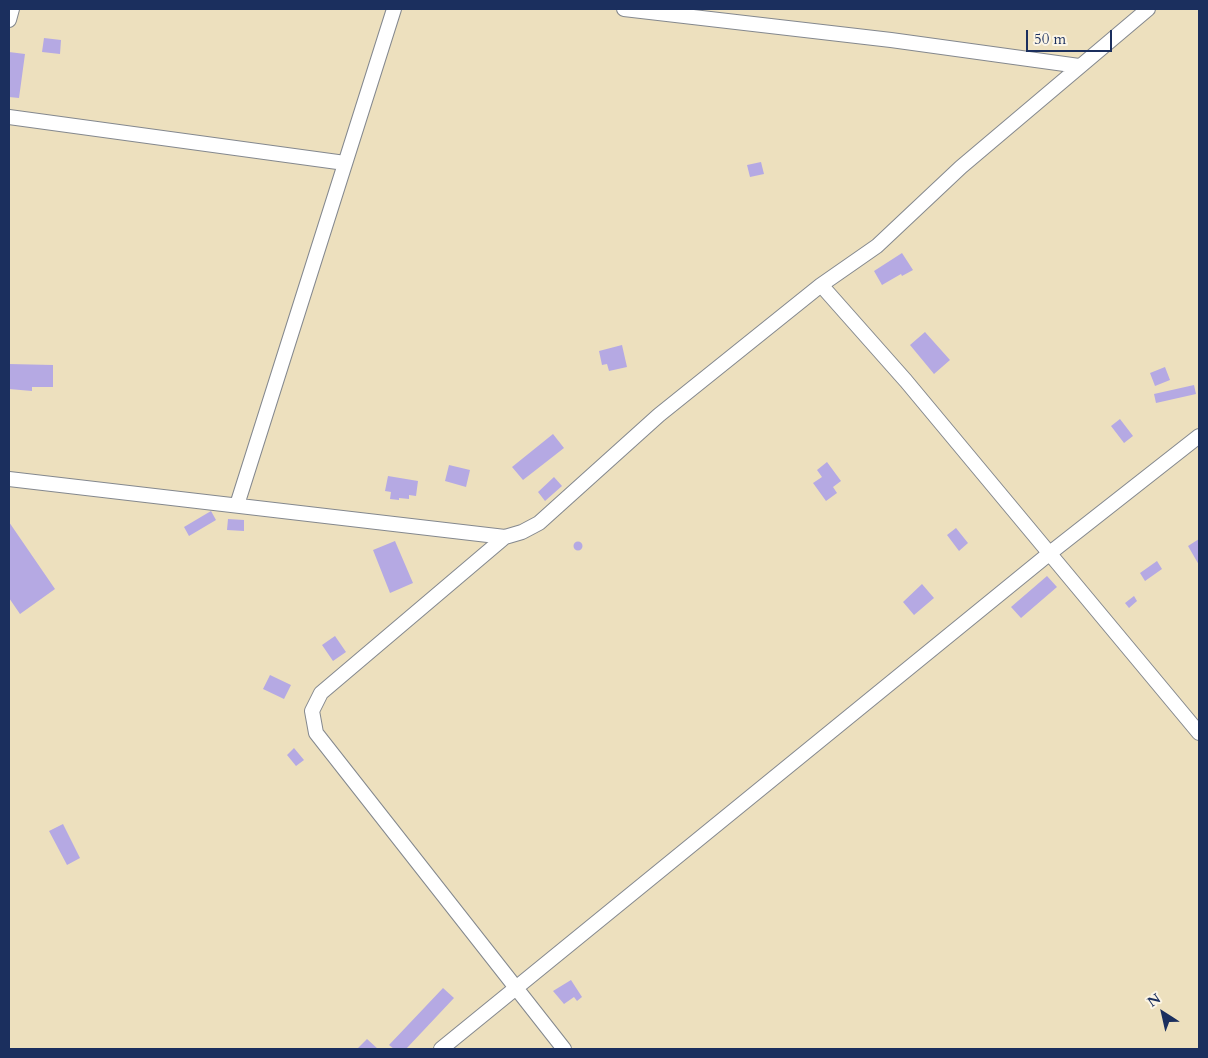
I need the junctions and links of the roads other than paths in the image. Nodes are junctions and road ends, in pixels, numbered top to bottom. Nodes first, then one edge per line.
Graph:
1 (12, 9) edge
2 (394, 9) edge
3 (624, 9) edge
4 (1148, 9) edge
5 (9, 20) edge
6 (1079, 66) junction
7 (9, 117) edge
8 (345, 163) junction
9 (821, 285) junction
10 (1199, 436) edge
11 (9, 479) edge
12 (237, 505) junction
13 (505, 537) junction
14 (1050, 553) junction
15 (1199, 733) edge
16 (516, 987) junction
17 (442, 1049) edge
18 (564, 1049) edge

1 - 5 street
2 - 8 street
3 - 6 street
4 - 6 street
6 - 9 street
7 - 8 street
8 - 12 street
9 - 13 street
9 - 14 street
10 - 14 street
11 - 12 street
12 - 13 street
13 - 16 street
14 - 15 street
14 - 16 street
16 - 17 street
16 - 18 street

